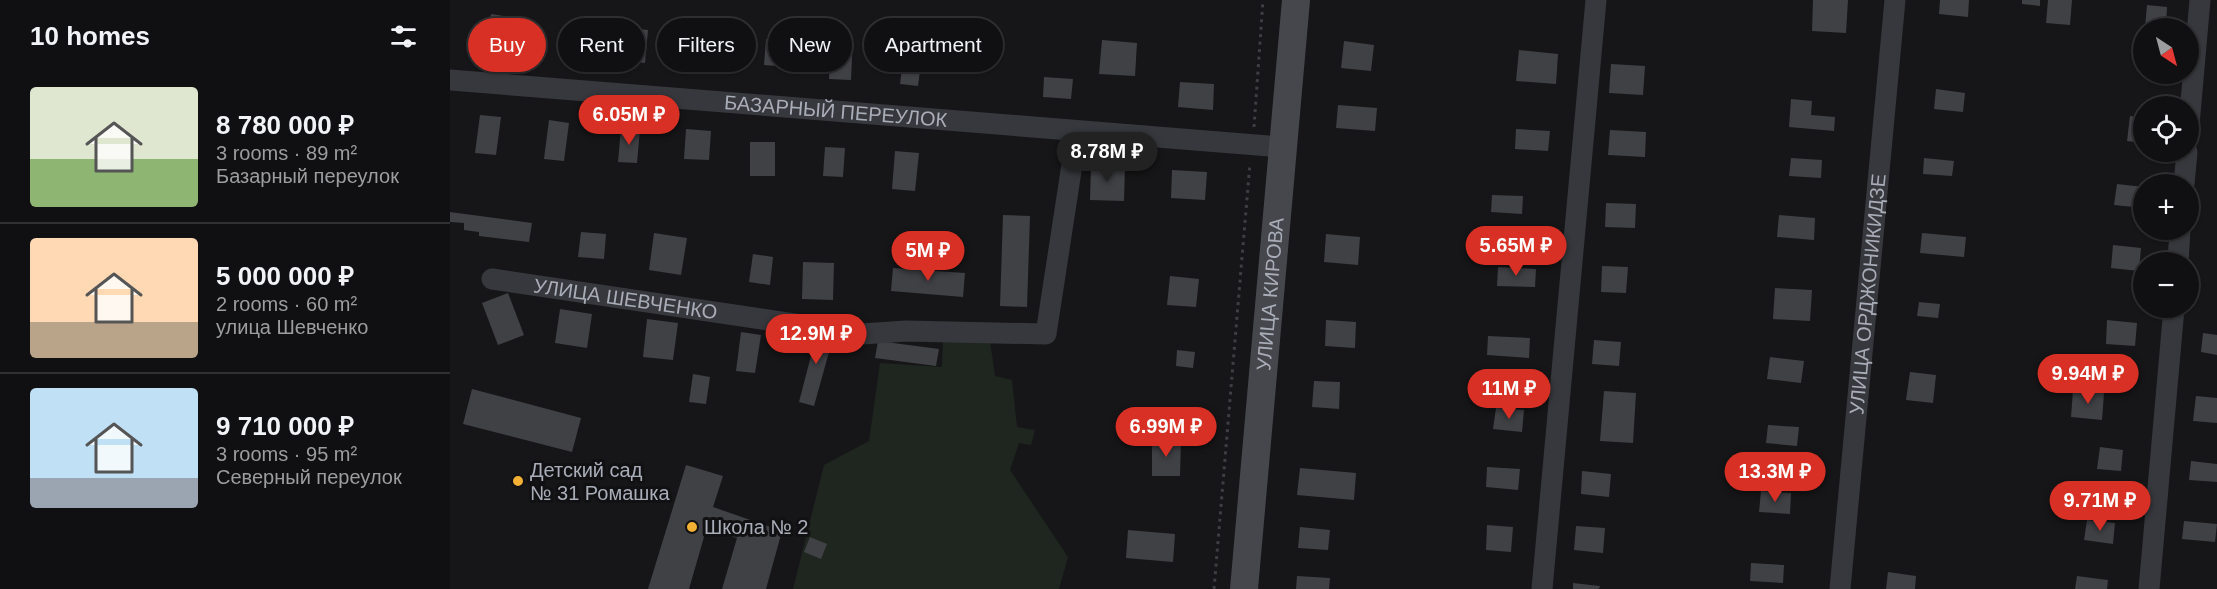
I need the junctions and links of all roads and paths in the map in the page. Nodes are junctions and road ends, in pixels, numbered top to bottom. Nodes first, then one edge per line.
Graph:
1 (1263, 0) edge
2 (1296, 0) edge
3 (1596, 0) edge
4 (1896, 0) edge
5 (2200, 0) edge
6 (450, 80) edge
7 (2192, 96) edge
8 (1077, 132) junction
9 (1252, 145) junction
10 (1281, 147) junction
11 (492, 279) dead end
12 (2173, 318) edge
13 (1214, 589) edge
14 (1244, 589) edge
15 (1542, 589) edge
16 (1840, 589) edge
17 (2149, 589) edge

1 - 9 path
2 - 10 main road, УЛИЦА КИРОВА
3 - 15 street
4 - 16 street, УЛИЦА ОРДЖОНИКИДЗЕ
5 - 7 street
6 - 8 street, БАЗАРНЫЙ ПЕРЕУЛОК
8 - 9 street, БАЗАРНЫЙ ПЕРЕУЛОК
8 - 11 street, УЛИЦА ШЕВЧЕНКО
9 - 10 street, БАЗАРНЫЙ ПЕРЕУЛОК
9 - 13 path
10 - 14 main road, УЛИЦА КИРОВА
12 - 17 street

